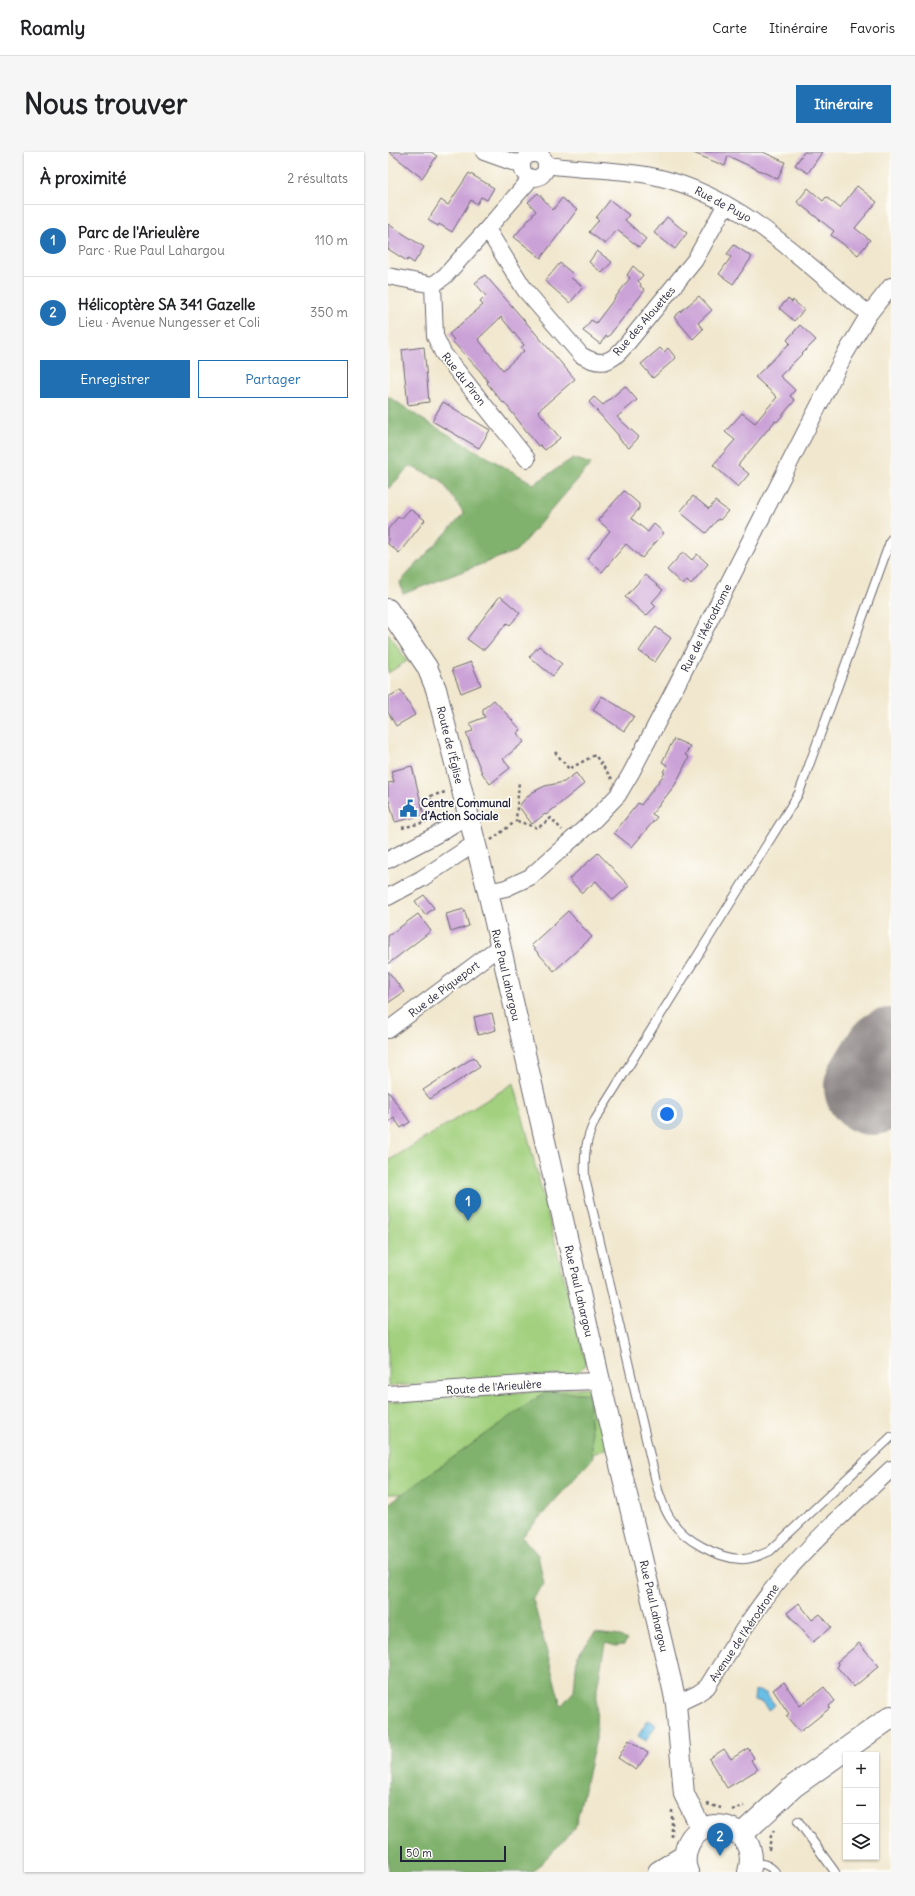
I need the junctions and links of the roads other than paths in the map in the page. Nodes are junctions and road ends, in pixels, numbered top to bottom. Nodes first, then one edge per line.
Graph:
1 (484, 152) edge
2 (543, 157) edge
3 (525, 170) junction
4 (726, 204) junction
5 (487, 229) junction
6 (388, 276) edge
7 (433, 285) junction
8 (891, 286) edge
9 (869, 314) junction
10 (527, 459) dead end
11 (891, 539) edge
12 (388, 610) edge
13 (468, 816) junction
14 (476, 847) junction
15 (388, 860) edge
16 (488, 892) junction
17 (388, 897) edge
18 (499, 947) junction
19 (388, 1030) edge
20 (600, 1381) junction
21 (388, 1394) edge
22 (891, 1437) edge
23 (891, 1469) edge
24 (675, 1697) junction
25 (891, 1717) edge
26 (798, 1821) dead end
27 (702, 1830) junction
28 (741, 1834) junction
29 (681, 1857) edge
30 (756, 1867) edge
31 (659, 1872) edge
32 (775, 1872) edge
33 (835, 1872) edge

1 - 3 street
2 - 3 street
2 - 3 street
2 - 4 street, Rue de Puyo
3 - 5 street
4 - 5 street, Rue des Alouettes
4 - 9 street, Rue de Puyo
5 - 7 street
6 - 7 street
7 - 10 street, Rue du Piron
8 - 9 street, Rue de l'Aérodrome
9 - 16 street, Rue de l'Aérodrome
11 - 22 lane
12 - 13 street, Route de l'Église
13 - 14 street, Route de l'Église
13 - 15 street
14 - 16 street, Route de l'Église
14 - 17 street
16 - 18 street, Rue Paul Lahargou
18 - 19 street, Rue de Piqueport
18 - 20 street, Rue Paul Lahargou
20 - 21 street, Route de l'Arieulère
20 - 24 street, Rue Paul Lahargou
23 - 24 street, Avenue de l'Aérodrome
24 - 27 street, Rue Paul Lahargou
25 - 28 main road
26 - 33 lane
27 - 28 main road
27 - 29 main road
28 - 30 main road
29 - 31 main road
30 - 32 lane

